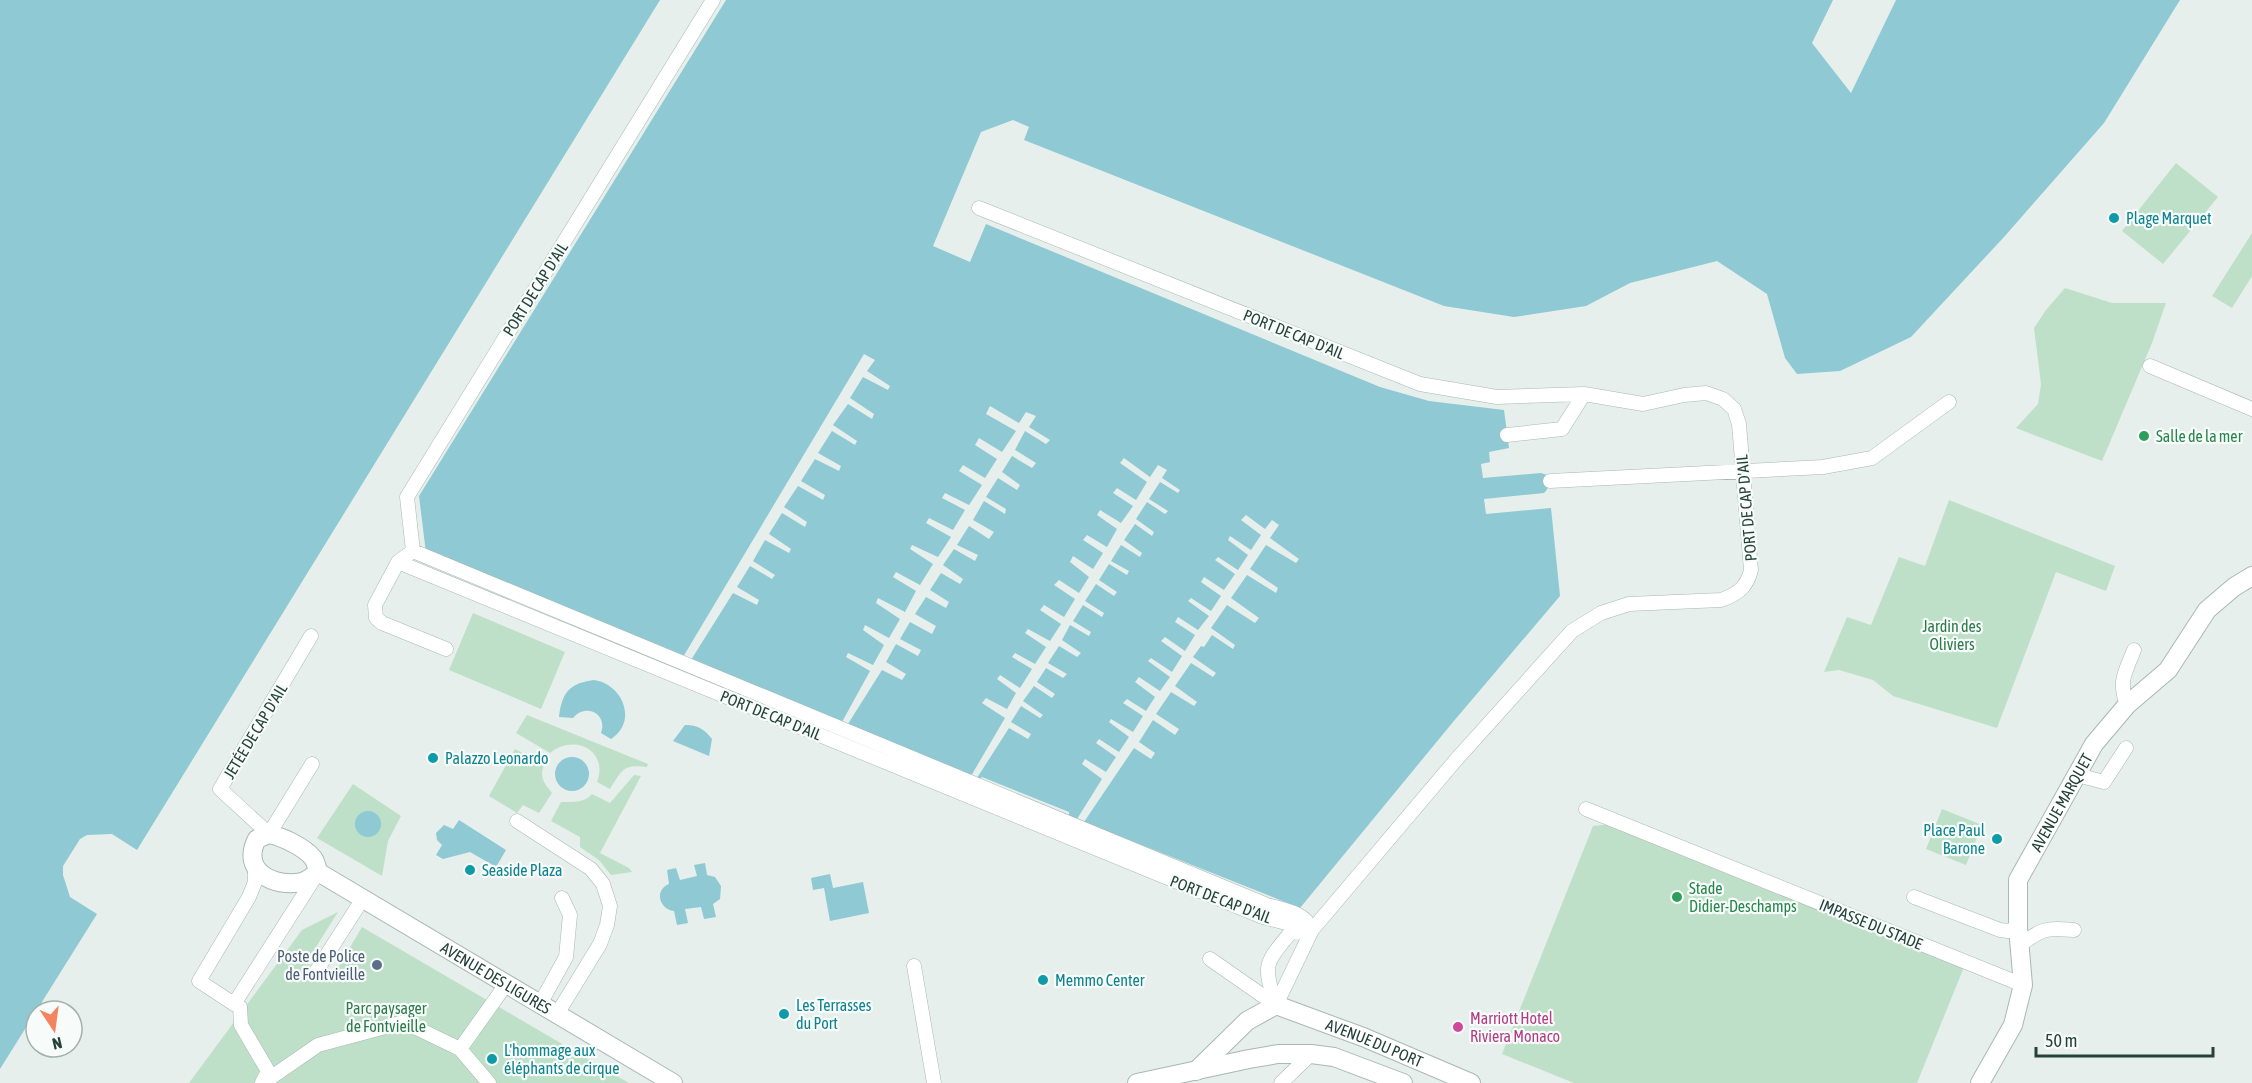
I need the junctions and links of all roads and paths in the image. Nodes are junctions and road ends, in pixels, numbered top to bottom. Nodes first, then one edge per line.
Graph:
1 (713, 0) edge
2 (979, 208) dead end
3 (2150, 366) dead end
4 (1584, 394) junction
5 (1949, 402) dead end
6 (2252, 409) edge
7 (1507, 435) dead end
8 (1743, 471) junction
9 (1550, 481) dead end
10 (413, 551) junction
11 (398, 562) junction
12 (2252, 576) edge
13 (311, 636) dead end
14 (446, 649) dead end
15 (2134, 650) dead end
16 (2127, 705) junction
17 (2126, 748) dead end
18 (312, 764) dead end
19 (2077, 775) junction
20 (1586, 808) dead end
21 (517, 821) dead end
22 (270, 834) junction
23 (255, 866) junction
24 (318, 873) junction
25 (1914, 897) dead end
26 (562, 898) dead end
27 (362, 900) junction
28 (1312, 930) junction
29 (2074, 930) dead end
30 (2019, 937) junction
31 (1210, 959) dead end
32 (914, 966) dead end
33 (317, 970) dead end
34 (507, 983) junction
35 (2023, 985) junction
36 (234, 1004) junction
37 (540, 1004) junction
38 (1276, 1005) junction
39 (557, 1014) junction
40 (460, 1049) junction
41 (1311, 1054) junction
42 (1196, 1071) junction
43 (670, 1082) edge
44 (262, 1083) edge
45 (489, 1083) edge
46 (934, 1083) edge
47 (1137, 1083) edge
48 (1281, 1083) edge
49 (1403, 1083) edge
50 (1472, 1083) edge
51 (1980, 1083) edge

1 - 10 lane, PORT DE CAP D'AIL
2 - 4 lane, PORT DE CAP D'AIL
3 - 6 lane
4 - 7 lane
4 - 8 lane, PORT DE CAP D'AIL
5 - 8 lane
8 - 9 lane
8 - 28 lane, PORT DE CAP D'AIL
10 - 11 lane
10 - 28 lane
11 - 14 lane
11 - 28 lane, PORT DE CAP D'AIL
12 - 16 street, AVENUE MARQUET
13 - 22 lane, JETÉE DE CAP D'AIL
15 - 16 lane
16 - 19 street, AVENUE MARQUET
17 - 19 lane
18 - 22 lane
19 - 30 street, AVENUE MARQUET
20 - 35 lane, IMPASSE DU STADE
21 - 39 lane
22 - 23 street
22 - 24 street, AVENUE DES LIGURES
23 - 24 street
23 - 36 lane
24 - 27 street, AVENUE DES LIGURES
24 - 36 lane
25 - 30 lane
26 - 37 lane
27 - 33 lane
27 - 34 street, AVENUE DES LIGURES
28 - 38 lane
28 - 38 lane
29 - 30 lane
30 - 35 street, AVENUE MARQUET
31 - 38 lane
32 - 46 lane
34 - 37 street, AVENUE DES LIGURES
34 - 40 lane
35 - 51 street, AVENUE MARQUET
36 - 44 lane
37 - 39 street, AVENUE DES LIGURES
38 - 42 street
38 - 50 street, AVENUE DU PORT
39 - 43 street, AVENUE DES LIGURES
40 - 44 lane
40 - 45 lane
41 - 42 street
41 - 48 lane
41 - 49 street
42 - 47 street

